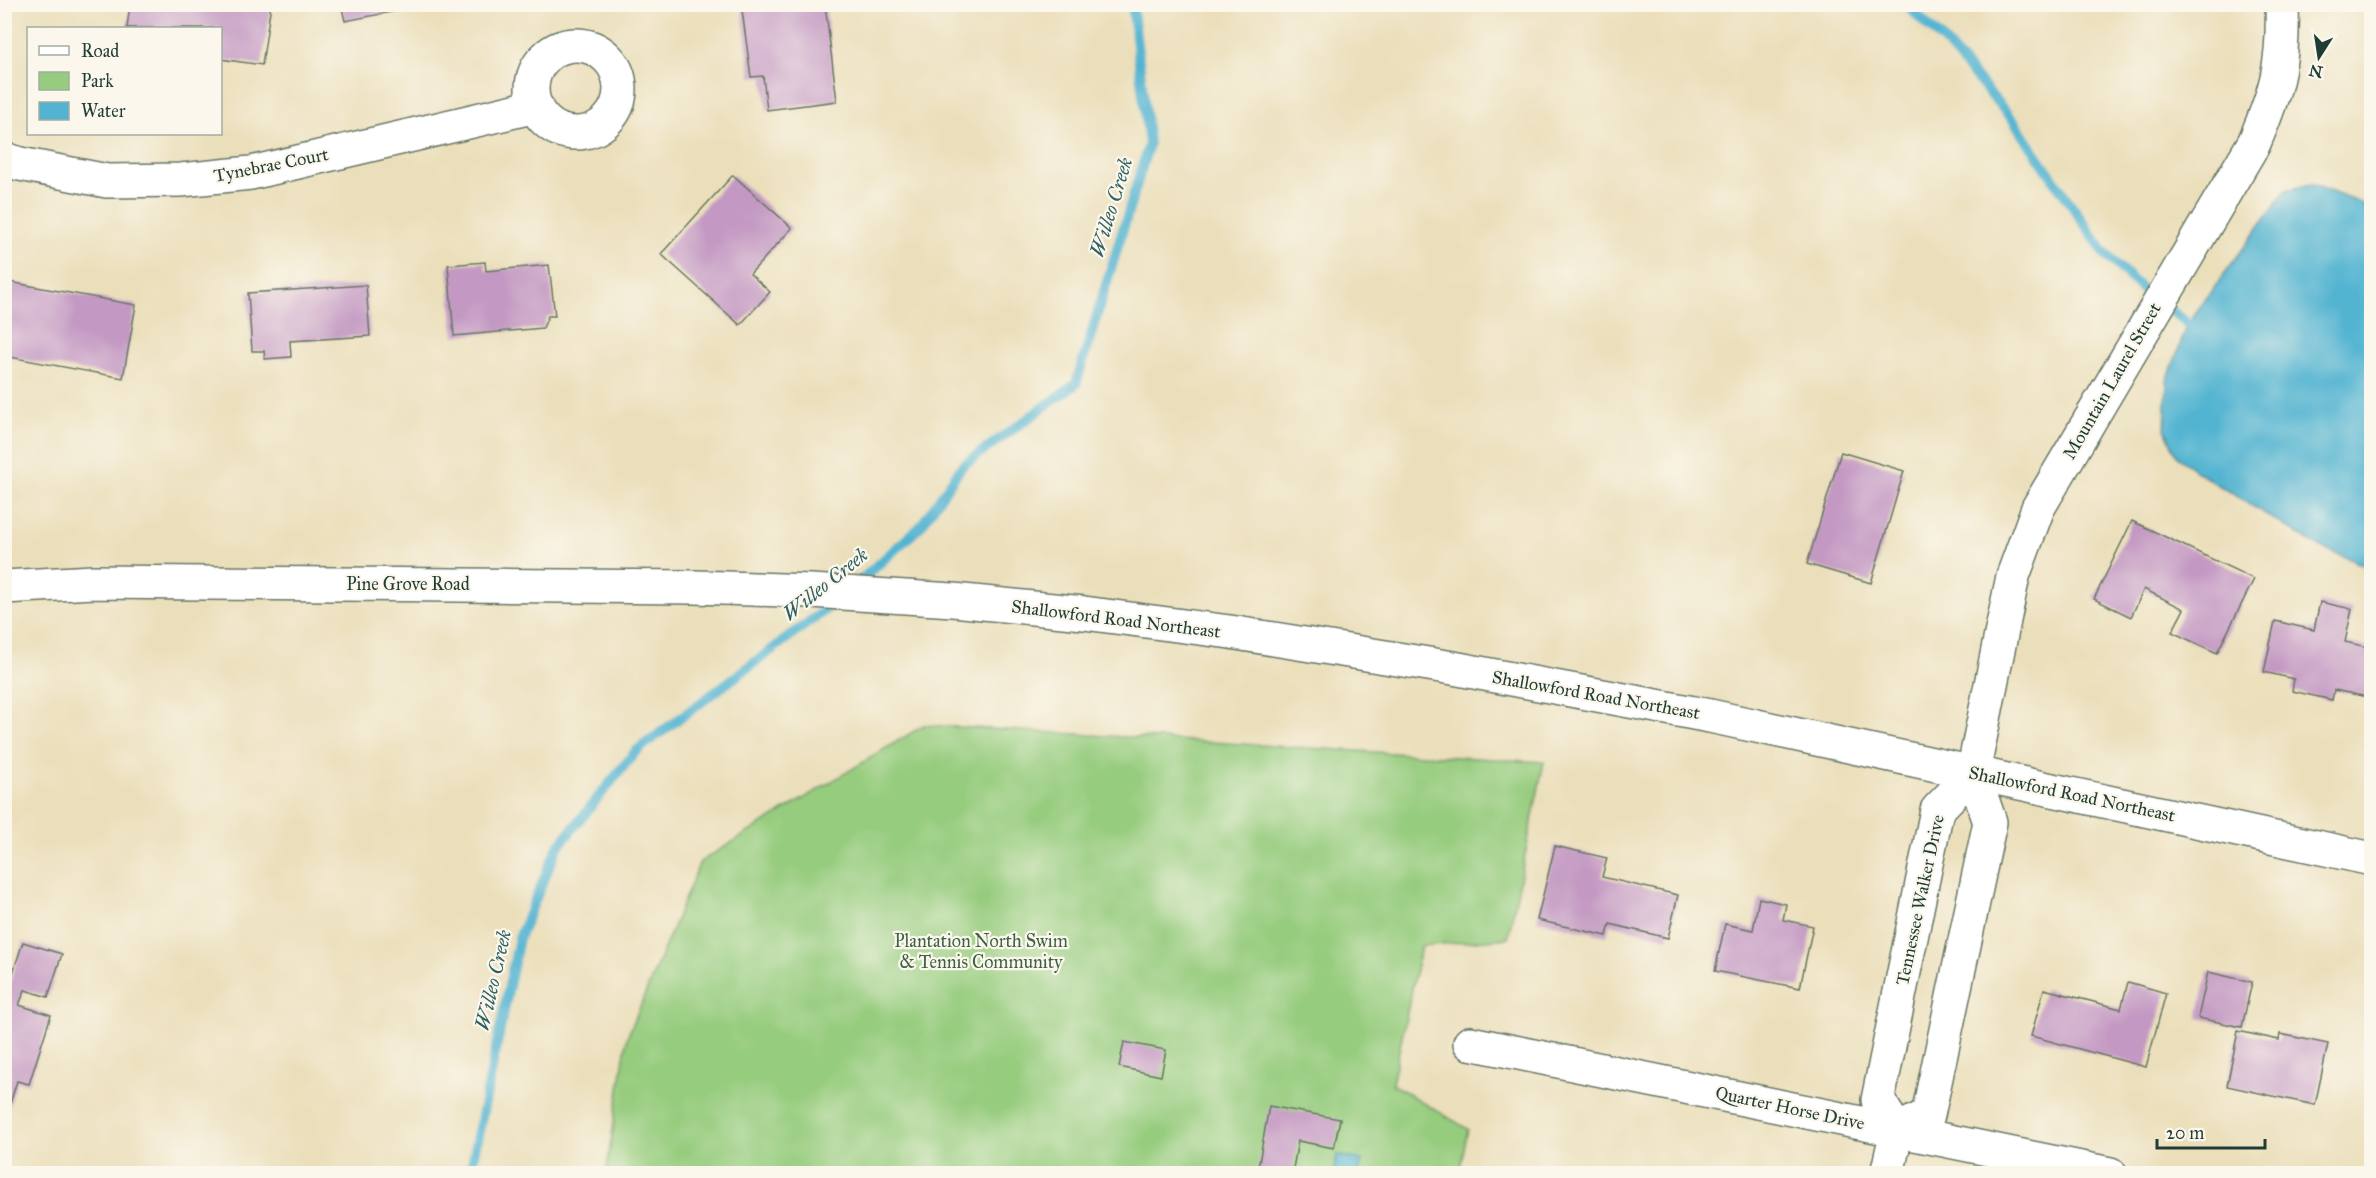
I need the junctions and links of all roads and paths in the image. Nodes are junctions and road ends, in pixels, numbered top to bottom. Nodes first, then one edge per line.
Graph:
1 (2282, 4) edge
2 (536, 106) dead end
3 (4, 159) edge
4 (4, 587) edge
5 (811, 591) joint
6 (1973, 773) junction
7 (2372, 859) edge
8 (1470, 1043) dead end
9 (1897, 1130) junction
10 (1887, 1173) edge
11 (2110, 1173) edge

1 - 6 street, Mountain Laurel Street
2 - 3 street, Tynebrae Court
4 - 5 street, Pine Grove Road
5 - 6 street, Shallowford Road Northeast
6 - 7 street, Shallowford Road Northeast
6 - 9 street, Tennessee Walker Drive
6 - 9 street
8 - 9 street, Quarter Horse Drive
9 - 10 street
9 - 11 street, Quarter Horse Drive

